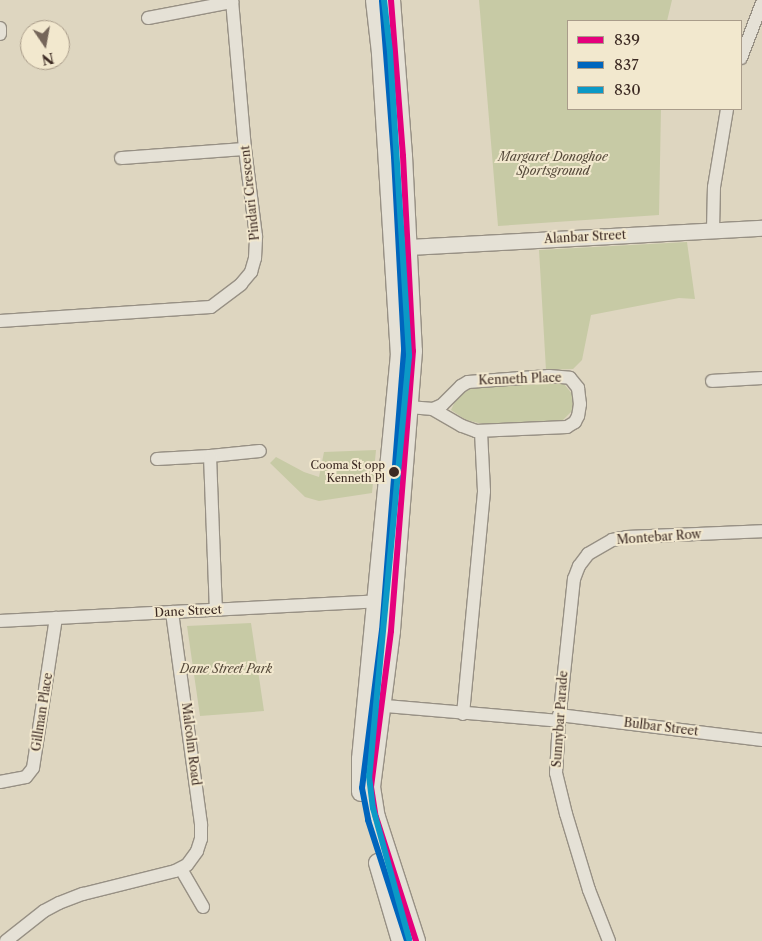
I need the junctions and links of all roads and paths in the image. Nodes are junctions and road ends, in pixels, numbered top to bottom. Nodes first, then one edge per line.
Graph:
1 (375, 0) edge
2 (391, 0) edge
3 (232, 1) edge
4 (762, 3) edge
5 (148, 18) dead end
6 (0, 28) edge
7 (0, 34) edge
8 (742, 55) edge
9 (727, 110) edge
10 (245, 149) junction
11 (121, 158) dead end
12 (762, 228) edge
13 (713, 230) junction
14 (400, 247) junction
15 (0, 321) edge
16 (762, 378) edge
17 (712, 381) dead end
18 (403, 406) junction
19 (434, 409) junction
20 (480, 431) junction
21 (260, 451) dead end
22 (210, 456) junction
23 (156, 458) dead end
24 (762, 531) edge
25 (399, 538) junction
26 (574, 579) joint
27 (376, 601) junction
28 (216, 609) junction
29 (172, 612) junction
30 (56, 618) junction
31 (0, 621) edge
32 (384, 672) junction
33 (373, 705) junction
34 (463, 714) junction
35 (559, 718) junction
36 (762, 740) edge
37 (0, 782) edge
38 (181, 868) junction
39 (203, 906) dead end
40 (6, 941) edge
41 (401, 941) edge
42 (416, 941) edge
43 (609, 941) edge

1 - 14 main road
2 - 14 main road
3 - 5 street
3 - 10 street, Pindari Crescent
4 - 8 street
6 - 7 street
9 - 13 street
10 - 11 street
10 - 15 street, Pindari Crescent
12 - 13 street, Alanbar Street
13 - 14 street, Alanbar Street
14 - 18 main road
16 - 17 street
18 - 19 street, Kenneth Place
18 - 25 main road
18 - 27 main road
19 - 20 street, Kenneth Place
19 - 20 street, Kenneth Place
20 - 34 street
21 - 22 street
22 - 23 street
22 - 28 street
24 - 26 street, Montebar Row
25 - 27 main road
25 - 32 main road
26 - 35 street, Sunnybar Parade
27 - 28 street, Dane Street
27 - 32 main road
27 - 33 main road
28 - 29 street, Dane Street
29 - 30 street, Dane Street
29 - 38 street, Malcolm Road
30 - 31 street, Dane Street
30 - 37 street, Gillman Place
32 - 33 main road
33 - 34 street, Bulbar Street
33 - 41 main road
33 - 42 main road
34 - 35 street, Bulbar Street
35 - 36 street, Bulbar Street
35 - 43 street, Sunnybar Parade
38 - 39 street
38 - 40 street

